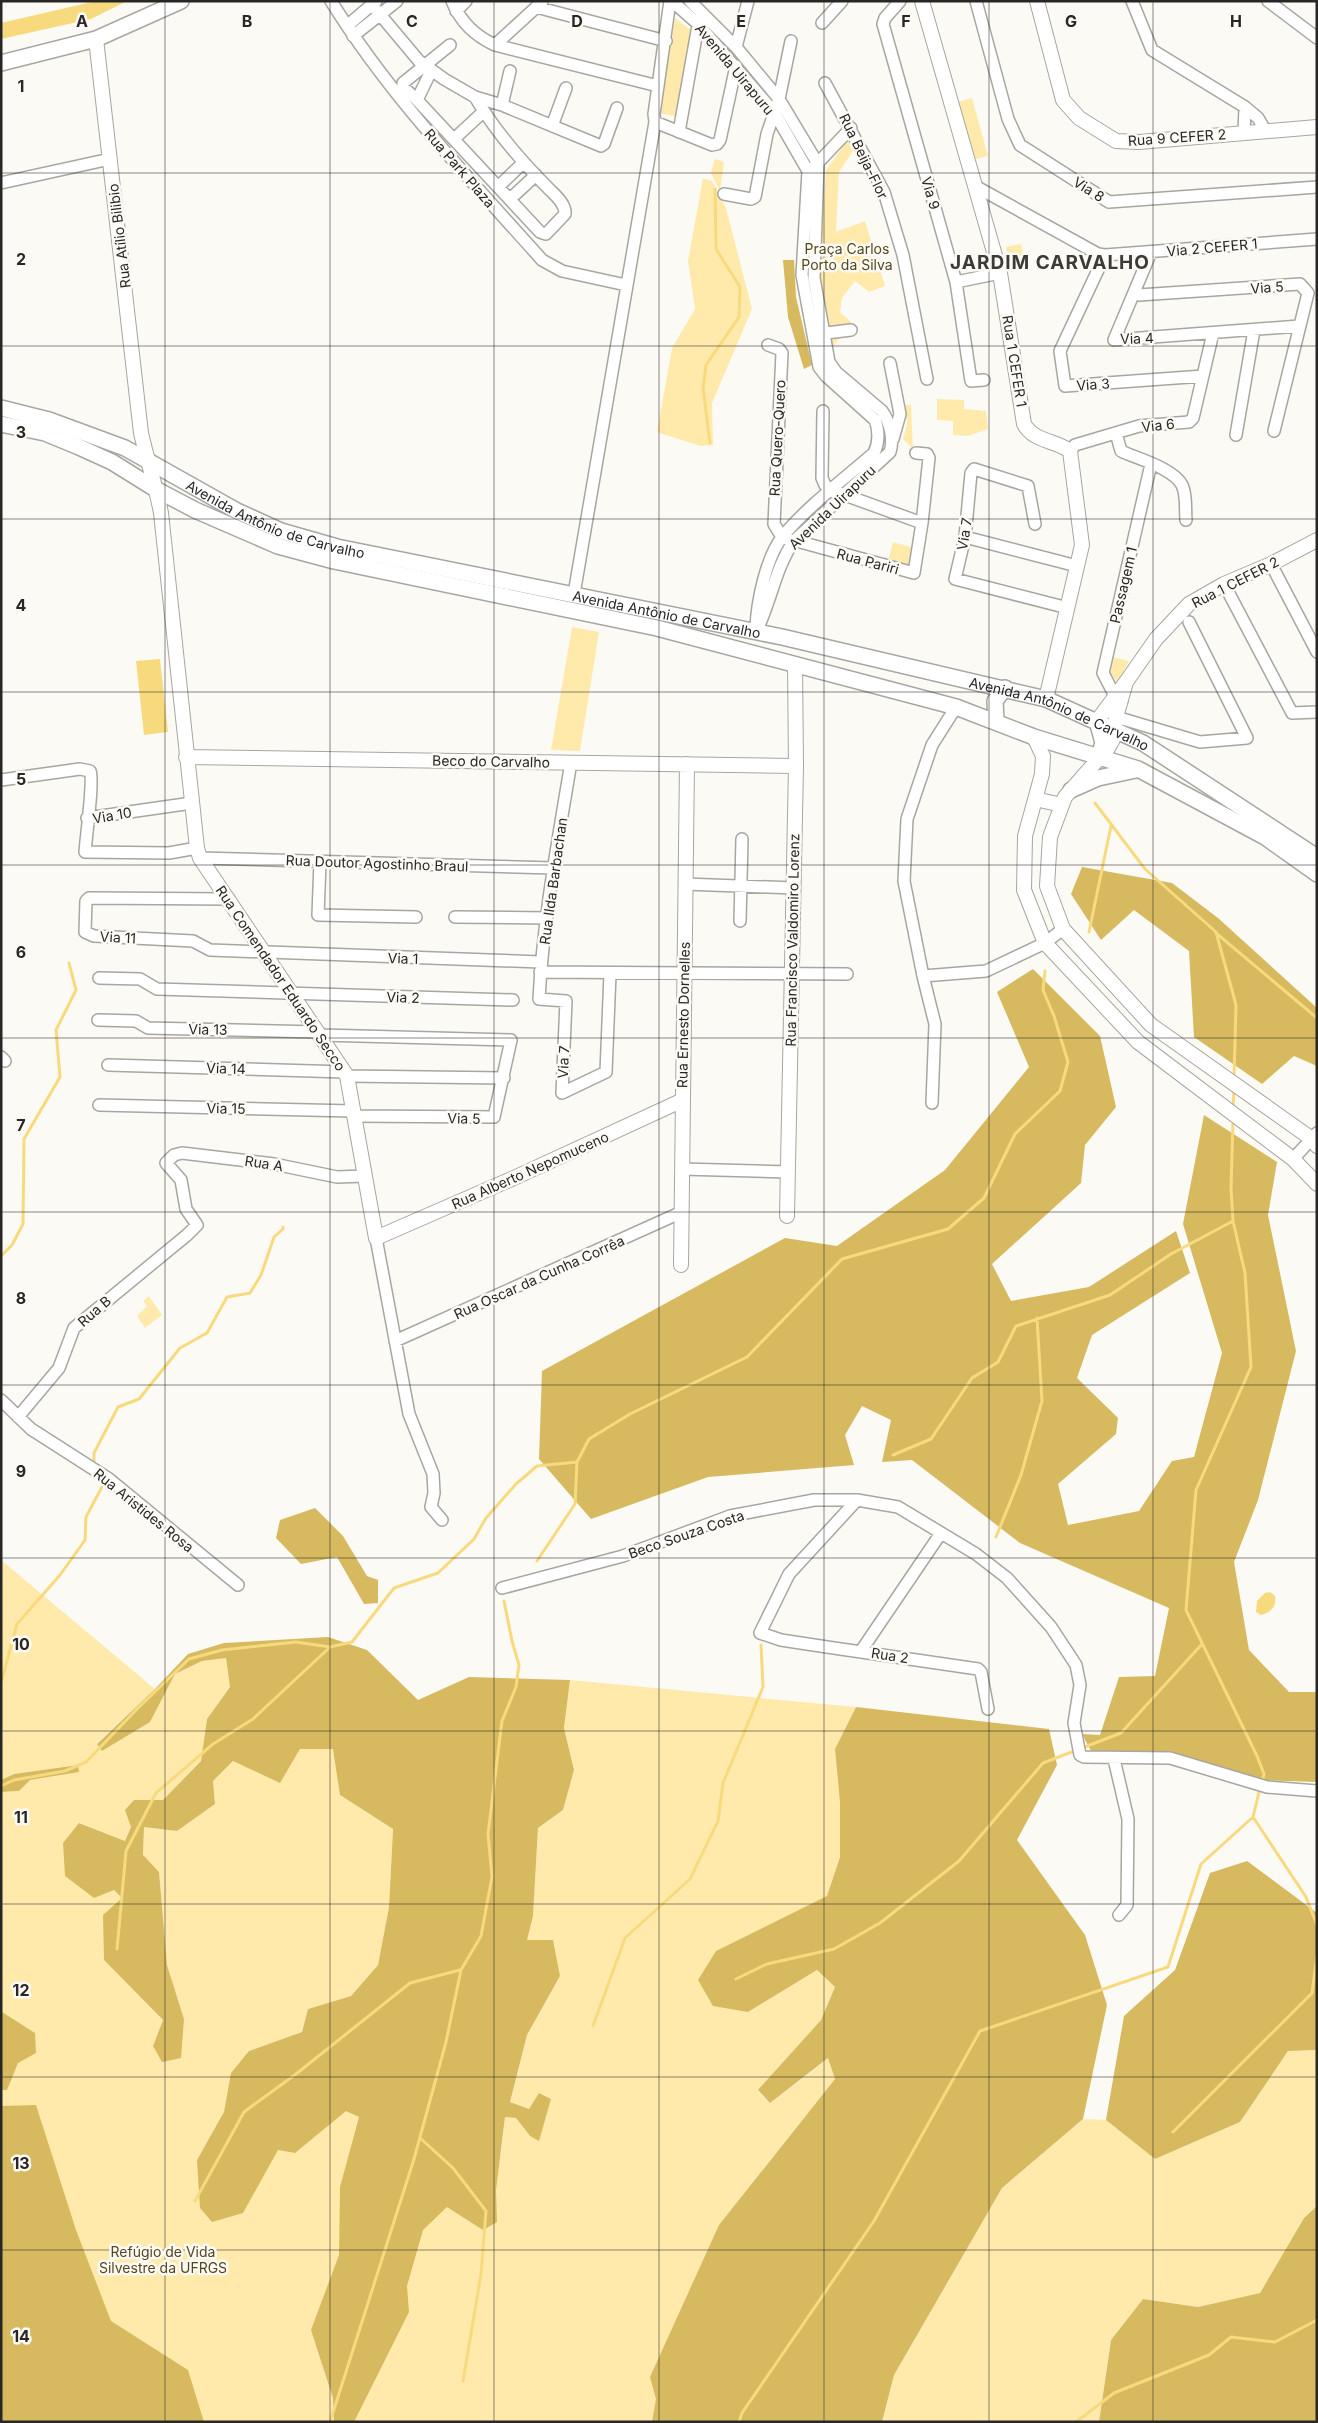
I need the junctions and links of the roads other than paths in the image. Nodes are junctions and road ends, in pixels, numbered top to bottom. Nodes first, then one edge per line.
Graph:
1 (181, 1) edge
2 (331, 1) edge
3 (397, 1) edge
4 (466, 1) edge
5 (671, 1) edge
6 (690, 1) edge
7 (748, 1) edge
8 (842, 1) edge
9 (900, 1) edge
10 (922, 1) edge
11 (976, 1) edge
12 (1037, 1) edge
13 (1132, 1) edge
14 (1268, 1) edge
15 (374, 3) edge
16 (539, 4) edge
17 (454, 6) edge
18 (701, 6) edge
19 (380, 16) junction
20 (822, 23) dead end
21 (698, 24) junction
22 (346, 26) junction
23 (353, 36) junction
24 (1317, 38) edge
25 (96, 39) junction
26 (666, 41) junction
27 (791, 41) dead end
28 (450, 45) dead end
29 (495, 45) junction
30 (736, 47) junction
31 (1, 63) edge
32 (736, 66) junction
33 (428, 69) junction
34 (510, 71) dead end
35 (825, 83) dead end
36 (658, 86) junction
37 (566, 88) dead end
38 (475, 97) junction
39 (779, 99) junction
40 (417, 100) junction
41 (502, 105) junction
42 (617, 108) dead end
43 (1245, 108) junction
44 (483, 112) junction
45 (774, 112) junction
46 (655, 122) junction
47 (552, 126) junction
48 (1317, 126) edge
49 (851, 128) junction
50 (1265, 130) junction
51 (679, 132) junction
52 (1244, 132) junction
53 (454, 139) junction
54 (110, 159) junction
55 (523, 163) junction
56 (818, 164) junction
57 (808, 171) junction
58 (536, 176) junction
59 (1, 183) edge
60 (974, 186) junction
61 (498, 187) junction
62 (1317, 187) edge
63 (724, 194) dead end
64 (510, 199) junction
65 (1317, 239) edge
66 (1151, 252) junction
67 (1105, 255) junction
68 (1000, 274) junction
69 (956, 282) junction
70 (626, 285) junction
71 (1139, 295) dead end
72 (1299, 326) junction
73 (851, 330) dead end
74 (1254, 330) junction
75 (1213, 333) junction
76 (818, 334) junction
77 (768, 345) dead end
78 (890, 363) dead end
79 (1203, 376) junction
80 (927, 379) dead end
81 (984, 380) dead end
82 (1, 408) edge
83 (823, 412) dead end
84 (1, 424) edge
85 (1274, 431) dead end
86 (141, 432) junction
87 (1116, 433) junction
88 (1236, 435) dead end
89 (893, 442) junction
90 (878, 446) junction
91 (125, 448) junction
92 (1070, 451) junction
93 (916, 453) dead end
94 (146, 459) junction
95 (112, 462) junction
96 (1152, 464) junction
97 (157, 490) junction
98 (832, 490) junction
99 (846, 493) junction
100 (1186, 520) dead end
101 (922, 523) junction
102 (1035, 524) dead end
103 (782, 537) junction
104 (965, 537) junction
105 (794, 541) junction
106 (1316, 544) edge
107 (1272, 564) junction
108 (1077, 566) junction
109 (1224, 584) junction
110 (574, 594) junction
111 (1068, 608) junction
112 (1189, 622) dead end
113 (756, 632) junction
114 (800, 641) junction
115 (1317, 652) edge
116 (751, 653) junction
117 (795, 664) junction
118 (1005, 688) junction
119 (1118, 698) junction
120 (1046, 699) junction
121 (956, 707) junction
122 (1316, 713) edge
123 (1097, 720) junction
124 (996, 721) junction
125 (1116, 723) junction
126 (1034, 736) junction
127 (1099, 756) junction
128 (186, 757) junction
129 (571, 762) junction
130 (687, 764) junction
131 (796, 766) junction
132 (1138, 770) junction
133 (1, 780) edge
134 (1071, 790) junction
135 (1035, 798) junction
136 (192, 803) junction
137 (1062, 805) junction
138 (87, 818) junction
139 (742, 839) dead end
140 (199, 853) junction
141 (1317, 856) edge
142 (320, 862) junction
143 (554, 868) junction
144 (1317, 874) edge
145 (685, 884) junction
146 (741, 886) junction
147 (794, 888) junction
148 (228, 899) junction
149 (416, 916) dead end
150 (455, 917) dead end
151 (547, 918) junction
152 (740, 921) dead end
153 (1063, 929) junction
154 (1045, 943) junction
155 (266, 953) junction
156 (541, 967) junction
157 (610, 974) junction
158 (791, 974) junction
159 (848, 974) dead end
160 (684, 975) junction
161 (922, 976) junction
162 (99, 978) dead end
163 (292, 993) junction
164 (539, 999) joint
165 (513, 1000) dead end
166 (98, 1020) dead end
167 (320, 1034) junction
168 (108, 1065) dead end
169 (346, 1074) junction
170 (504, 1078) junction
171 (683, 1100) junction
172 (932, 1103) dead end
173 (99, 1105) dead end
174 (354, 1114) junction
175 (1315, 1140) edge
176 (1294, 1159) junction
177 (682, 1169) junction
178 (788, 1172) junction
179 (364, 1176) junction
180 (1317, 1184) edge
181 (682, 1212) junction
182 (787, 1216) dead end
183 (197, 1225) joint
184 (376, 1238) junction
185 (681, 1265) dead end
186 (395, 1341) junction
187 (1, 1400) edge
188 (18, 1417) junction
189 (857, 1500) junction
190 (442, 1520) dead end
191 (941, 1533) junction
192 (238, 1585) dead end
193 (502, 1588) dead end
194 (861, 1651) junction
195 (988, 1709) dead end
196 (1114, 1759) junction
197 (1317, 1791) edge
198 (1119, 1915) dead end

1 - 25 main road
2 - 22 street, Rua Park Plaza
3 - 19 street
4 - 17 street
5 - 21 street, Avenida Uirapuru
5 - 26 street
6 - 18 street, Avenida Uirapuru
7 - 30 street
8 - 20 street
9 - 69 street, Via 9
10 - 60 street, Rua 1 CEFER 1
11 - 62 street, Via 8
12 - 52 street, Rua 9 CEFER 2
13 - 43 street
14 - 24 street
15 - 19 street
15 - 22 street
16 - 26 street
16 - 29 street
17 - 29 street
18 - 21 street
18 - 30 street, Avenida Uirapuru
19 - 23 street
19 - 33 street
21 - 32 street, Avenida Uirapuru
21 - 51 street
22 - 23 street, Rua Park Plaza
23 - 70 street, Rua Park Plaza
25 - 31 main road
25 - 54 street, Rua Atílio Bilibio
26 - 36 street
27 - 39 street
28 - 33 street
29 - 36 street
30 - 39 street, Avenida Uirapuru
32 - 45 street, Avenida Uirapuru
32 - 51 street
33 - 38 street
33 - 40 street
33 - 40 street
34 - 41 street
35 - 49 street, Rua Beija-Flor
36 - 46 street
37 - 47 street
38 - 41 street
38 - 44 street
39 - 45 street
39 - 56 street, Avenida Uirapuru
40 - 53 street
41 - 47 street
42 - 47 street
43 - 50 street
43 - 52 street
44 - 53 street
44 - 55 street
45 - 57 street, Avenida Uirapuru
45 - 63 street
46 - 51 street
46 - 70 street
48 - 50 street, Rua 9 CEFER 2
49 - 56 street
49 - 80 street, Rua Beija-Flor
50 - 52 street, Rua 9 CEFER 2
53 - 61 street
54 - 59 street
54 - 86 street, Rua Atílio Bilibio
55 - 58 street
55 - 61 street
56 - 57 street
56 - 76 street, Avenida Uirapuru
57 - 76 street, Avenida Uirapuru
58 - 64 street
58 - 64 street
60 - 67 street, Via 2 CEFER 1
60 - 68 street, Rua 1 CEFER 1
61 - 64 street
65 - 66 street, Via 2 CEFER 1
66 - 67 street, Via 2 CEFER 1
66 - 75 street, Via 4
67 - 79 street, Via 3
68 - 69 street
68 - 92 street, Rua 1 CEFER 1
69 - 81 street, Via 9
70 - 110 street
71 - 72 street, Via 5
72 - 74 street, Via 4
72 - 85 street, Via 5
73 - 76 street
74 - 75 street, Via 4
74 - 88 street
75 - 79 street, Via 6
76 - 89 street, Avenida Uirapuru
76 - 90 street, Avenida Uirapuru
77 - 103 street, Rua Quero-Quero
78 - 89 street
79 - 87 street, Via 6
82 - 91 main road, Avenida Antônio de Carvalho
83 - 98 street
84 - 95 main road, Avenida Antônio de Carvalho
86 - 91 street
86 - 94 street, Rua Atílio Bilibio
87 - 92 street, Via 6
87 - 96 street
89 - 90 street
89 - 99 street, Avenida Uirapuru
90 - 98 street, Avenida Uirapuru
91 - 94 main road, Avenida Antônio de Carvalho
92 - 108 street
93 - 101 street, Rua Pariri
94 - 95 main road
94 - 97 street, Rua Comendador Eduardo Secco
94 - 110 main road, Avenida Antônio de Carvalho
95 - 97 main road, Avenida Antônio de Carvalho
96 - 100 street
96 - 119 street, Passagem 1
97 - 116 main road, Avenida Antônio de Carvalho
97 - 128 street, Rua Comendador Eduardo Secco
98 - 99 street
98 - 103 street, Avenida Uirapuru
99 - 101 street
99 - 105 street, Avenida Uirapuru
101 - 105 street, Rua Pariri
102 - 104 street, Via 7
103 - 105 street, Rua Pariri
103 - 113 street, Avenida Uirapuru
104 - 108 street
104 - 111 street, Via 7
105 - 113 street, Avenida Uirapuru
106 - 107 street, Rua 1 CEFER 2
107 - 109 street, Rua 1 CEFER 2
107 - 115 street
108 - 111 street
109 - 119 street, Rua 1 CEFER 2
109 - 122 street
110 - 113 main road, Avenida Antônio de Carvalho
111 - 120 street
112 - 125 street
113 - 114 main road, Avenida Antônio de Carvalho
113 - 116 main road
114 - 117 main road
114 - 118 main road, Avenida Antônio de Carvalho
116 - 117 main road, Avenida Antônio de Carvalho
117 - 121 main road, Avenida Antônio de Carvalho
117 - 131 street, Rua Francisco Valdomiro Lorenz
118 - 120 main road, Avenida Antônio de Carvalho
118 - 124 main road
119 - 123 street, Rua 1 CEFER 2
119 - 125 street, Rua 1 CEFER 2
120 - 123 main road, Avenida Antônio de Carvalho
121 - 124 main road, Avenida Antônio de Carvalho
121 - 161 street
123 - 125 main road, Avenida Antônio de Carvalho
123 - 127 main road
124 - 126 main road, Avenida Antônio de Carvalho
125 - 127 street, Rua 1 CEFER 2
125 - 141 main road, Avenida Antônio de Carvalho
126 - 127 main road, Avenida Antônio de Carvalho
126 - 135 street
127 - 132 main road, Avenida Antônio de Carvalho
127 - 134 street, Rua 1 CEFER 2
128 - 129 street, Beco do Carvalho
128 - 136 street, Rua Comendador Eduardo Secco
129 - 130 street, Beco do Carvalho
129 - 143 street, Rua Ilda Barbachan
130 - 131 street, Beco do Carvalho
130 - 145 street, Rua Ernesto Dornelles
131 - 147 street, Rua Francisco Valdomiro Lorenz
132 - 134 main road
132 - 144 main road, Avenida Antônio de Carvalho
133 - 138 street
134 - 137 street, Rua 1 CEFER 2
135 - 137 street
135 - 154 street
136 - 138 street, Via 10
136 - 140 street, Rua Comendador Eduardo Secco
137 - 153 street, Rua 1 CEFER 2
138 - 140 street, Via 10
139 - 146 street
140 - 142 street, Rua Doutor Agostinho Braul
140 - 148 street, Rua Comendador Eduardo Secco
142 - 143 street, Rua Doutor Agostinho Braul
142 - 149 street
143 - 151 street, Rua Ilda Barbachan
145 - 146 street
145 - 160 street, Rua Ernesto Dornelles
146 - 147 street
146 - 152 street
147 - 158 street, Rua Francisco Valdomiro Lorenz
148 - 155 street, Rua Comendador Eduardo Secco
148 - 155 street, Via 11
150 - 151 street
151 - 156 street, Rua Ilda Barbachan
153 - 154 street
153 - 175 street
154 - 161 street
154 - 176 street
155 - 156 street, Via 1
155 - 163 street, Rua Comendador Eduardo Secco
156 - 157 street, Via 1
156 - 164 street, Rua Ilda Barbachan
157 - 160 street, Via 1
157 - 164 street, Via 7
158 - 159 street, Via 1
158 - 160 street, Via 1
158 - 178 street, Rua Francisco Valdomiro Lorenz
160 - 171 street, Rua Ernesto Dornelles
161 - 172 street
162 - 163 street, Via 2
163 - 165 street, Via 2
163 - 167 street, Rua Comendador Eduardo Secco
166 - 167 street, Via 13
167 - 169 street, Rua Comendador Eduardo Secco
167 - 170 street, Via 5
168 - 169 street, Via 14
169 - 170 street
169 - 174 street, Rua Comendador Eduardo Secco
170 - 174 street, Via 5
171 - 177 street, Rua Ernesto Dornelles
171 - 184 street, Rua Alberto Nepomuceno
173 - 174 street, Via 15
174 - 179 street, Rua Comendador Eduardo Secco
175 - 176 street
176 - 180 street
177 - 178 street
177 - 181 street, Rua Ernesto Dornelles
178 - 182 street, Rua Francisco Valdomiro Lorenz
179 - 183 street, Rua A
179 - 184 street, Rua Comendador Eduardo Secco
181 - 185 street, Rua Ernesto Dornelles
181 - 186 street, Rua Oscar da Cunha Corrêa
183 - 188 street, Rua B
184 - 186 street, Rua Comendador Eduardo Secco
186 - 190 street, Rua Comendador Eduardo Secco
187 - 188 street, Rua Aristides Rosa
188 - 192 street, Rua Aristides Rosa
189 - 191 street, Beco Souza Costa
189 - 193 street, Beco Souza Costa
189 - 194 street, Rua 2
191 - 194 street
191 - 196 street, Beco Souza Costa
194 - 195 street, Rua 2
196 - 197 street, Beco Souza Costa
196 - 198 street

